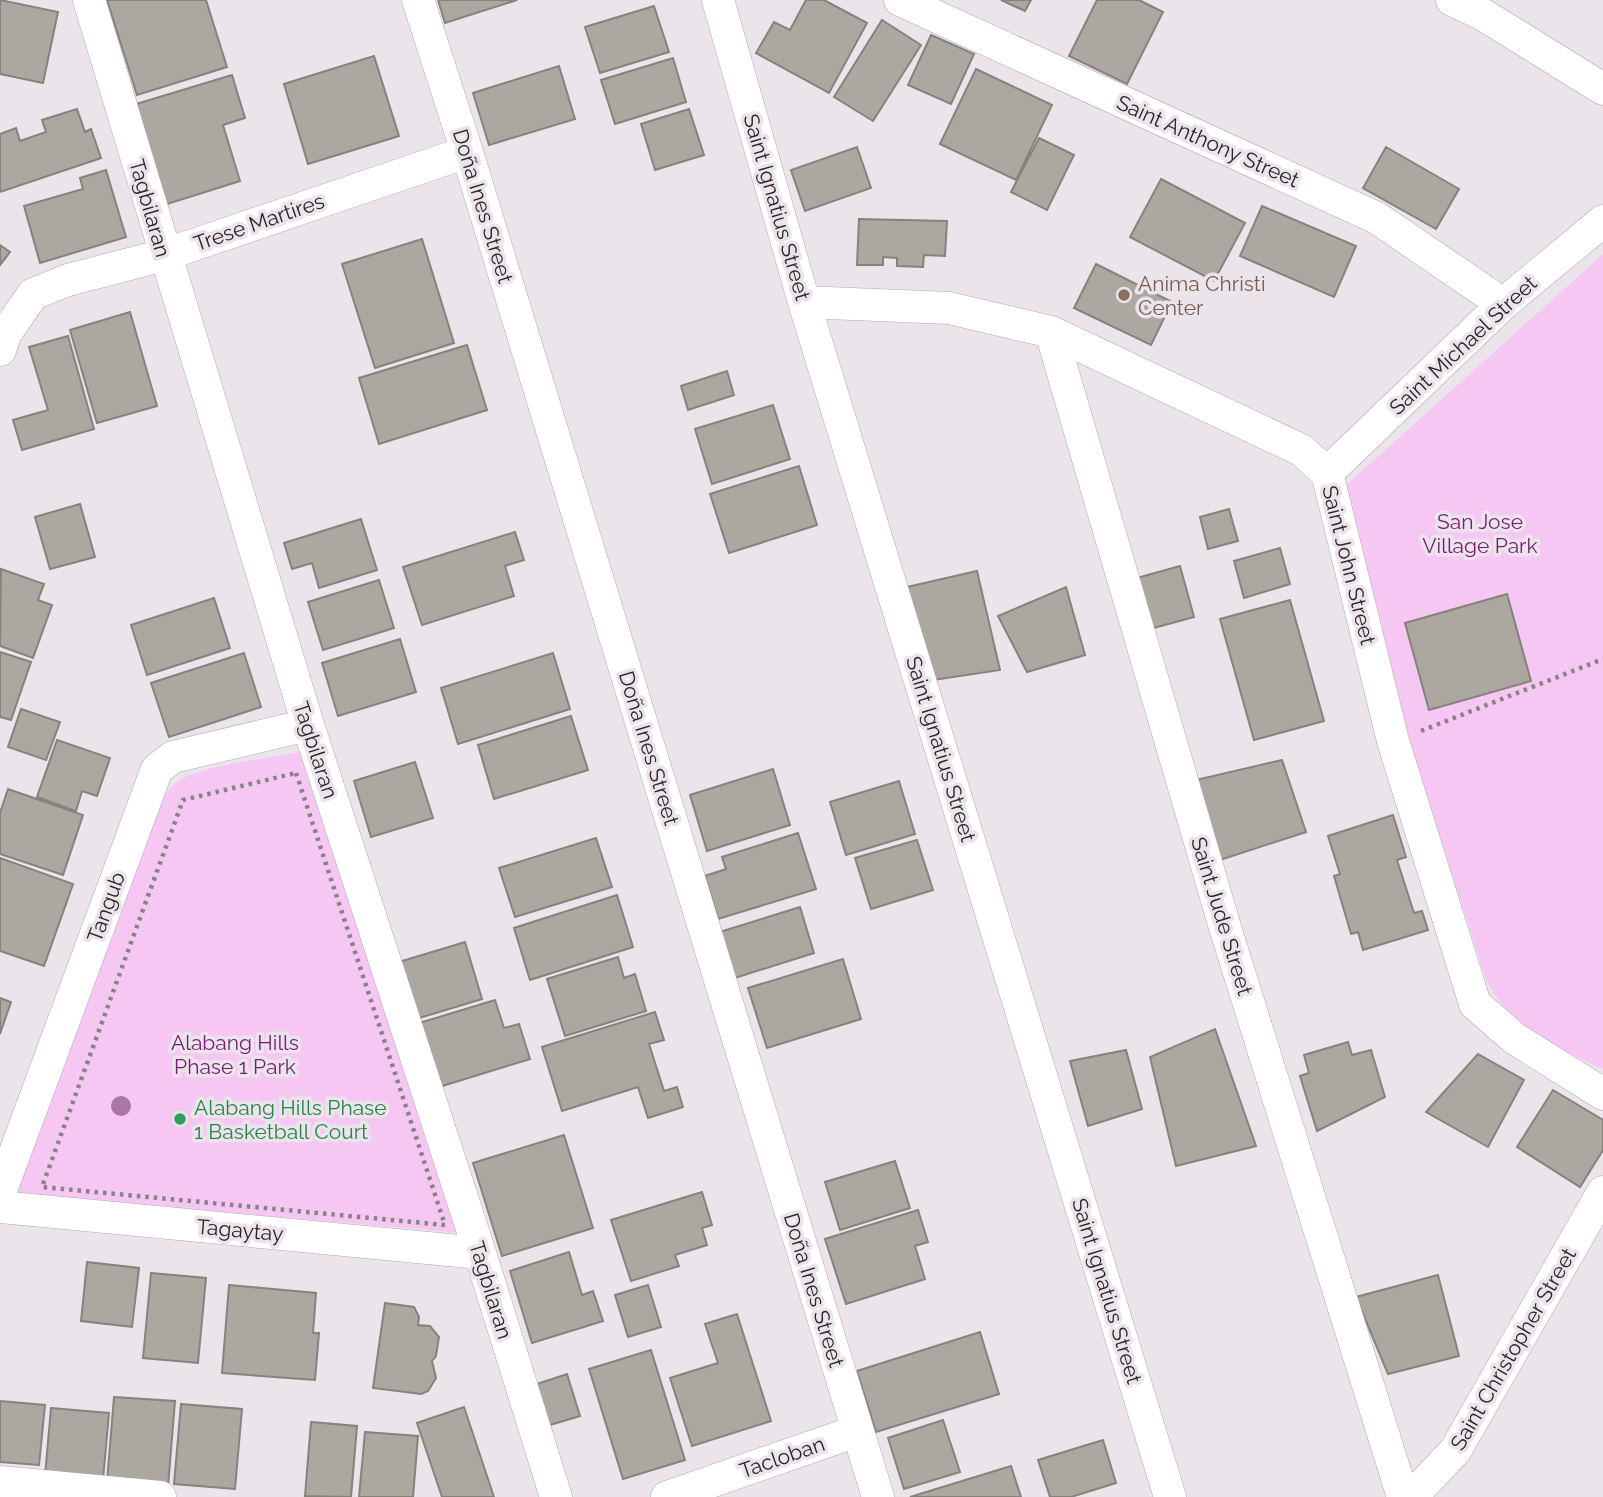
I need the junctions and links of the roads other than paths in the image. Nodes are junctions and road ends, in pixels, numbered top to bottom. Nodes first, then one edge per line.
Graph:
1 (89, 0) edge
2 (418, 0) edge
3 (718, 0) edge
4 (1452, 0) edge
5 (914, 3) edge
6 (1603, 89) edge
7 (467, 152) junction
8 (1603, 220) edge
9 (164, 254) junction
10 (804, 302) junction
11 (1503, 304) junction
12 (1051, 332) junction
13 (0, 350) edge
14 (1327, 473) junction
15 (308, 725) junction
16 (1603, 1094) edge
17 (1603, 1192) edge
18 (0, 1193) edge
19 (0, 1207) edge
20 (480, 1253) junction
21 (857, 1431) junction
22 (0, 1482) edge
23 (160, 1497) edge
24 (556, 1497) edge
25 (667, 1497) edge
26 (877, 1497) edge
27 (1170, 1497) edge
28 (1403, 1497) edge
29 (1411, 1497) edge

1 - 9 street, Tagbilaran
2 - 7 street, Doña Ines Street
3 - 10 street, Saint Ignatius Street
4 - 6 street
5 - 11 street, Saint Anthony Street
7 - 9 street, Trese Martires
7 - 21 street, Doña Ines Street
8 - 11 street, Saint Michael Street
9 - 13 street, Trese Martires
9 - 15 street, Tagbilaran
10 - 12 street, Saint John Street
10 - 27 street, Saint Ignatius Street
11 - 14 street, Saint Michael Street
12 - 14 street, Saint John Street
12 - 28 street, Saint Jude Street
14 - 16 street, Saint John Street
15 - 18 street, Tangub
15 - 20 street, Tagbilaran
17 - 29 street, Saint Christopher Street
19 - 20 street, Tagaytay
20 - 24 street, Tagbilaran
21 - 25 street, Tacloban
21 - 26 street, Doña Ines Street
22 - 23 street

